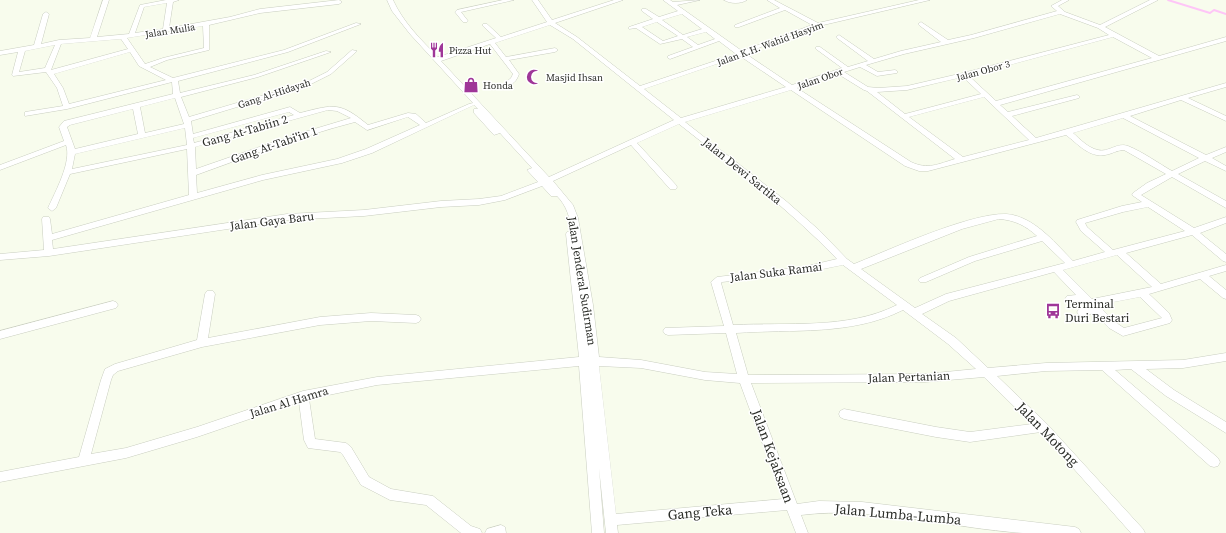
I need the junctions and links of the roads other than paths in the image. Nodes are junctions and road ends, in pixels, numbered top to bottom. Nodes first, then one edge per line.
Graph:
1 (106, 0) edge
2 (385, 0) edge
3 (390, 0) edge
4 (511, 0) edge
5 (535, 0) edge
6 (595, 0) edge
7 (620, 0) edge
8 (696, 0) edge
9 (727, 0) edge
10 (744, 0) edge
11 (770, 0) edge
12 (900, 0) edge
13 (927, 0) edge
14 (1065, 0) edge
15 (1155, 0) edge
16 (173, 1) edge
17 (339, 2) dead end
18 (669, 2) edge
19 (601, 5) junction
20 (906, 5) junction
21 (785, 8) junction
22 (644, 10) dead end
23 (682, 12) junction
24 (1062, 12) junction
25 (46, 14) dead end
26 (395, 15) junction
27 (656, 20) junction
28 (465, 21) dead end
29 (206, 24) junction
30 (358, 24) dead end
31 (552, 24) junction
32 (921, 24) dead end
33 (485, 25) dead end
34 (817, 25) junction
35 (737, 26) dead end
36 (1100, 27) junction
37 (706, 30) junction
38 (166, 31) junction
39 (1114, 35) junction
40 (131, 36) junction
41 (122, 37) junction
42 (682, 37) junction
43 (839, 37) dead end
44 (93, 39) junction
45 (720, 39) junction
46 (1226, 39) edge
47 (501, 40) junction
48 (59, 42) junction
49 (946, 42) junction
50 (492, 43) junction
51 (37, 46) junction
52 (697, 47) junction
53 (818, 48) dead end
54 (22, 49) junction
55 (131, 50) junction
56 (555, 50) dead end
57 (354, 51) dead end
58 (328, 52) dead end
59 (0, 53) edge
60 (741, 54) junction
61 (670, 57) dead end
62 (1158, 58) junction
63 (505, 59) junction
64 (436, 60) junction
65 (873, 61) junction
66 (861, 65) junction
67 (144, 67) junction
68 (847, 69) junction
69 (49, 71) junction
70 (839, 72) junction
71 (895, 72) dead end
72 (964, 75) junction
73 (174, 79) junction
74 (508, 83) dead end
75 (1226, 85) edge
76 (793, 88) junction
77 (639, 89) junction
78 (870, 90) junction
79 (985, 95) junction
80 (178, 96) junction
81 (1077, 97) dead end
82 (1182, 98) junction
83 (995, 104) junction
84 (471, 105) junction
85 (67, 107) junction
86 (136, 107) junction
87 (28, 114) dead end
88 (1007, 115) junction
89 (1124, 115) junction
90 (299, 116) junction
91 (904, 116) junction
92 (357, 119) junction
93 (488, 119) junction
94 (1226, 119) edge
95 (679, 121) junction
96 (187, 122) junction
97 (425, 126) junction
98 (1067, 132) junction
99 (142, 135) junction
100 (189, 137) junction
101 (1035, 141) junction
102 (68, 142) junction
103 (633, 143) junction
104 (190, 146) junction
105 (1226, 149) edge
106 (72, 152) junction
107 (1207, 158) junction
108 (960, 159) junction
109 (0, 168) edge
110 (1226, 169) edge
111 (67, 172) junction
112 (192, 174) junction
113 (1172, 175) junction
114 (546, 181) junction
115 (672, 187) dead end
116 (193, 197) junction
117 (1148, 204) junction
118 (1226, 205) edge
119 (52, 208) dead end
120 (46, 219) dead end
121 (1226, 220) edge
122 (1193, 232) junction
123 (47, 238) junction
124 (1042, 238) junction
125 (49, 253) junction
126 (1115, 253) junction
127 (0, 257) edge
128 (1226, 259) edge
129 (844, 261) junction
130 (1071, 264) junction
131 (853, 268) junction
132 (1055, 268) junction
133 (1226, 268) edge
134 (1202, 276) junction
135 (923, 280) dead end
136 (1159, 288) junction
137 (1142, 293) junction
138 (210, 294) dead end
139 (1226, 295) edge
140 (1070, 299) dead end
141 (1089, 303) junction
142 (113, 305) dead end
143 (903, 306) junction
144 (1082, 312) dead end
145 (914, 313) junction
146 (416, 319) dead end
147 (729, 329) junction
148 (668, 331) dead end
149 (0, 335) edge
150 (952, 341) joint
151 (202, 343) junction
152 (1226, 357) edge
153 (589, 361) junction
154 (1104, 366) junction
155 (1134, 366) junction
156 (987, 373) junction
157 (744, 379) junction
158 (303, 396) junction
159 (844, 414) dead end
160 (1043, 427) junction
161 (1226, 428) edge
162 (84, 462) junction
163 (1214, 462) dead end
164 (0, 477) edge
165 (792, 507) junction
166 (610, 520) junction
167 (476, 533) edge
168 (598, 533) edge
169 (612, 533) edge
170 (802, 533) edge
171 (1074, 533) edge
172 (1139, 533) edge

1 - 44 street
2 - 26 street, Jalan Jenderal Sudirman
3 - 26 street, Jalan Jenderal Sudirman
4 - 28 street
5 - 31 street, Jalan Dewi Sartika
6 - 19 street
7 - 19 street
8 - 18 street
9 - 10 street
11 - 21 street
12 - 20 street
13 - 20 street, Jalan K.H. Wahid Hasyim
14 - 24 street
15 - 36 street
16 - 38 street
16 - 40 street
17 - 29 street, Jalan Mulia
18 - 23 street
19 - 31 street
20 - 34 street, Jalan K.H. Wahid Hasyim
21 - 34 street
21 - 35 street
22 - 27 street
23 - 27 street
23 - 37 street
24 - 36 street
24 - 49 street, Jalan Obor
25 - 51 street
26 - 64 street, Jalan Jenderal Sudirman
26 - 84 street, Jalan Jenderal Sudirman
27 - 42 street
27 - 42 street
29 - 38 street, Jalan Mulia
29 - 67 street
30 - 73 street
31 - 47 street
31 - 77 street, Jalan Dewi Sartika
32 - 49 street
33 - 47 street
34 - 60 street, Jalan K.H. Wahid Hasyim
36 - 39 street
37 - 42 street
37 - 45 street
38 - 40 street, Jalan Mulia
39 - 62 street
39 - 72 street, Jalan Obor 3
40 - 41 street, Jalan Mulia
41 - 44 street, Jalan Mulia
41 - 55 street
42 - 52 street
43 - 65 street
44 - 48 street, Jalan Mulia
45 - 52 street
45 - 60 street
46 - 62 street
47 - 50 street
48 - 51 street, Jalan Mulia
48 - 69 street
49 - 65 street, Jalan Obor
50 - 63 street
50 - 64 street
51 - 54 street, Jalan Mulia
52 - 61 street
53 - 68 street
54 - 59 street, Jalan Mulia
54 - 69 street
55 - 67 street
55 - 69 street
56 - 63 street
57 - 96 street, Gang Al-Hidayah
58 - 80 street
60 - 76 street
60 - 77 street, Jalan K.H. Wahid Hasyim
62 - 83 street
63 - 74 street
64 - 93 street, Jalan Jenderal Sudirman
65 - 66 street, Jalan Obor
66 - 68 street, Jalan Obor
66 - 71 street
67 - 73 street
68 - 70 street, Jalan Obor
69 - 85 street
70 - 76 street, Jalan Obor
70 - 78 street
72 - 78 street, Jalan Obor 3
72 - 79 street
73 - 80 street
73 - 85 street
75 - 82 street
76 - 95 street, Jalan Obor
76 - 108 street
77 - 95 street, Jalan Dewi Sartika
78 - 91 street
79 - 83 street
79 - 91 street
80 - 86 street
80 - 96 street
81 - 88 street
82 - 89 street
82 - 94 street
83 - 88 street
84 - 93 street, Jalan Jenderal Sudirman
84 - 97 street
85 - 87 street
86 - 99 street
86 - 102 street
88 - 101 street
89 - 98 street
89 - 107 street
90 - 92 street, Gang At-Tabiin 2
90 - 100 street
90 - 104 street, Gang At-Tabiin 2
91 - 108 street
92 - 97 street, Gang At-Tabiin 2
92 - 112 street, Gang At-Tabi'in 1
93 - 114 street, Jalan Jenderal Sudirman
95 - 103 street, Jalan Obor
95 - 129 street, Jalan Dewi Sartika
96 - 99 street, Gang Al-Hidayah
96 - 100 street
97 - 116 street
98 - 101 street
98 - 113 street
99 - 106 street, Gang Al-Hidayah
100 - 104 street
101 - 108 street
102 - 106 street
102 - 109 street
103 - 114 street, Jalan Obor
103 - 115 street
104 - 111 street, Gang At-Tabiin 2
104 - 112 street
105 - 107 street
106 - 111 street
107 - 110 street
107 - 113 street
111 - 119 street
112 - 116 street
113 - 117 street
113 - 118 street
114 - 125 street, Jalan Gaya Baru
114 - 153 street, Jalan Jenderal Sudirman
116 - 123 street
117 - 122 street
117 - 126 street
120 - 123 street
121 - 122 street
122 - 126 street
122 - 128 street
123 - 125 street
124 - 130 street
124 - 131 street
124 - 135 street
125 - 127 street, Jalan Gaya Baru
126 - 130 street
126 - 136 street
129 - 131 street, Jalan Dewi Sartika
129 - 147 street, Jalan Suka Ramai
130 - 132 street
131 - 143 street, Jalan Dewi Sartika
132 - 141 street
132 - 145 street
133 - 134 street
134 - 136 street
134 - 139 street
136 - 137 street
137 - 141 street
137 - 141 street
138 - 151 street
140 - 141 street
141 - 144 street
142 - 149 street
143 - 145 street, Jalan Dewi Sartika
143 - 147 street
145 - 150 street, Jalan Dewi Sartika
146 - 151 street
147 - 148 street
147 - 157 street, Jalan Suka Ramai
150 - 156 street, Jalan Motong
151 - 162 street
152 - 155 street, Jalan Pertanian
153 - 157 street, Jalan Pertanian
153 - 158 street, Jalan Al Hamra
153 - 166 street, Jalan Jenderal Sudirman
153 - 168 street, Jalan Jenderal Sudirman
154 - 155 street, Jalan Pertanian
154 - 156 street, Jalan Pertanian
154 - 163 street
155 - 161 street
156 - 157 street, Jalan Pertanian
156 - 160 street, Jalan Motong
157 - 165 street, Jalan Kejaksaan
158 - 162 street, Jalan Al Hamra
158 - 167 street
159 - 160 street
160 - 172 street, Jalan Motong
162 - 164 street, Jalan Al Hamra
165 - 166 street, Gang Teka
165 - 170 street, Jalan Kejaksaan
165 - 171 street, Jalan Lumba-Lumba
166 - 169 street, Jalan Jenderal Sudirman

